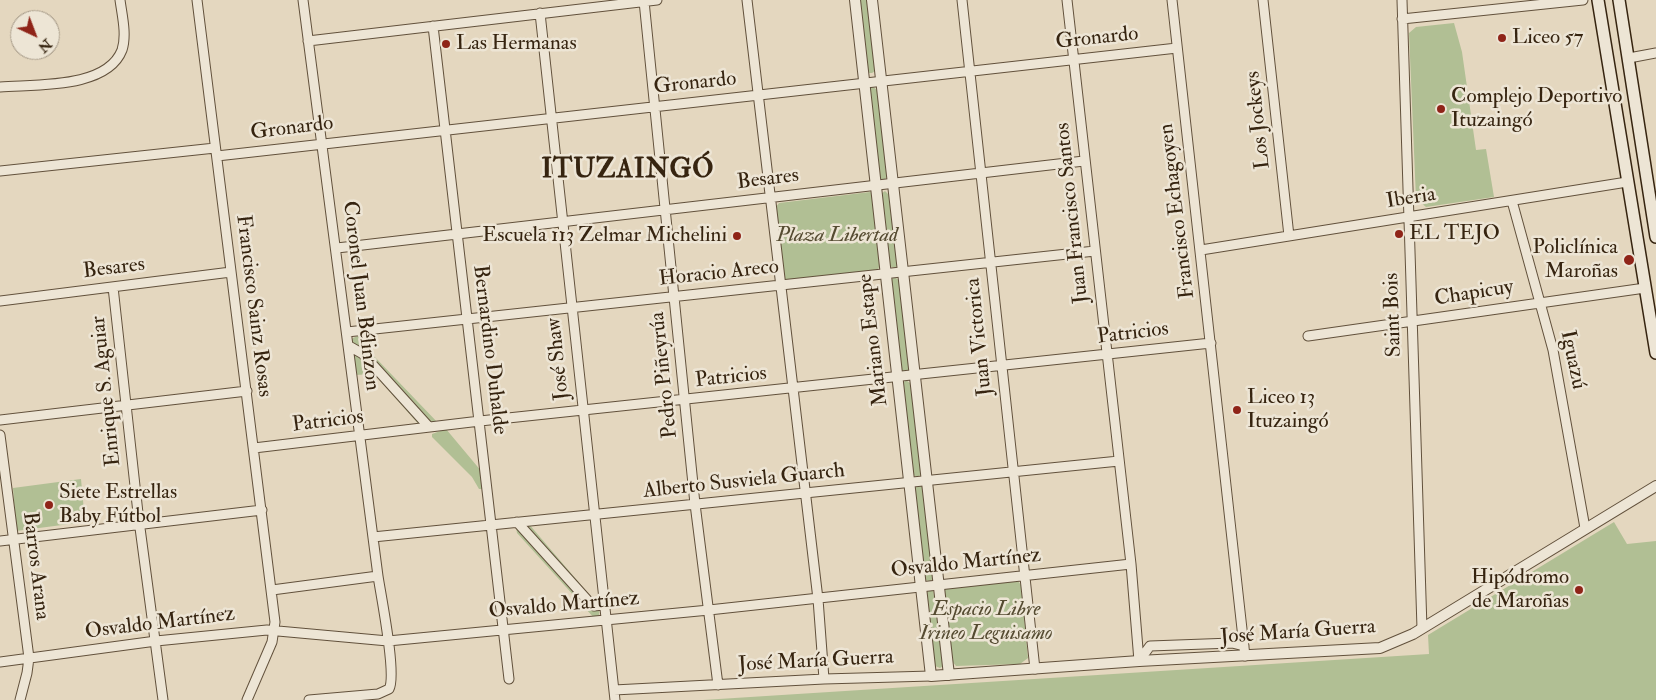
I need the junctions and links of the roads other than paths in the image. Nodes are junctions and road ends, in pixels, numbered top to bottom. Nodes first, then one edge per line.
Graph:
1 (120, 0) edge
2 (197, 0) edge
3 (303, 0) edge
4 (657, 0) edge
5 (747, 0) edge
6 (854, 0) edge
7 (872, 0) edge
8 (962, 0) edge
9 (1067, 0) edge
10 (1172, 0) edge
11 (1263, 0) edge
12 (1402, 0) edge
13 (1583, 0) edge
14 (1598, 0) edge
15 (1619, 0) edge
16 (630, 2) edge
17 (644, 2) junction
18 (540, 13) junction
19 (1402, 19) junction
20 (433, 26) junction
21 (308, 41) junction
22 (1177, 48) junction
23 (1656, 53) edge
24 (1629, 58) junction
25 (1074, 59) junction
26 (970, 71) junction
27 (881, 81) junction
28 (864, 83) junction
29 (0, 87) edge
30 (759, 95) junction
31 (656, 106) junction
32 (551, 118) junction
33 (445, 129) junction
34 (323, 143) junction
35 (216, 152) junction
36 (1084, 161) junction
37 (0, 171) edge
38 (1651, 171) edge
39 (980, 174) junction
40 (1627, 182) junction
41 (893, 184) junction
42 (876, 186) junction
43 (769, 198) junction
44 (1512, 201) junction
45 (666, 210) junction
46 (1408, 218) junction
47 (562, 222) junction
48 (457, 234) junction
49 (1289, 236) junction
50 (1656, 237) edge
51 (336, 248) junction
52 (1201, 250) junction
53 (1095, 251) junction
54 (990, 262) junction
55 (231, 272) junction
56 (902, 272) junction
57 (885, 274) junction
58 (782, 285) junction
59 (113, 287) junction
60 (1645, 288) junction
61 (674, 296) junction
62 (0, 301) edge
63 (1541, 301) junction
64 (571, 307) junction
65 (467, 319) junction
66 (1412, 321) junction
67 (346, 332) junction
68 (1308, 336) dead end
69 (1211, 343) junction
70 (348, 346) junction
71 (1656, 353) edge
72 (1106, 354) junction
73 (1001, 366) junction
74 (915, 376) junction
75 (897, 378) junction
76 (793, 389) junction
77 (247, 391) junction
78 (685, 400) junction
79 (126, 406) junction
80 (582, 410) junction
81 (0, 420) edge
82 (480, 421) junction
83 (429, 427) junction
84 (0, 435) edge
85 (360, 436) junction
86 (254, 448) junction
87 (1119, 461) junction
88 (1013, 472) junction
89 (926, 481) junction
90 (909, 483) junction
91 (1656, 486) edge
92 (804, 493) junction
93 (695, 504) junction
94 (262, 510) junction
95 (593, 514) junction
96 (517, 522) junction
97 (140, 524) junction
98 (492, 525) junction
99 (1585, 528) junction
100 (373, 537) junction
101 (14, 539) junction
102 (0, 541) edge
103 (1131, 564) junction
104 (1025, 575) junction
105 (378, 576) junction
106 (938, 584) junction
107 (921, 586) junction
108 (272, 590) junction
109 (818, 599) junction
110 (603, 605) junction
111 (709, 610) junction
112 (605, 620) junction
113 (1422, 628) junction
114 (504, 630) junction
115 (276, 631) junction
116 (156, 641) junction
117 (388, 641) junction
118 (1244, 651) junction
119 (29, 658) junction
120 (1139, 661) junction
121 (0, 662) edge
122 (1035, 669) junction
123 (949, 675) junction
124 (931, 676) junction
125 (509, 679) dead end
126 (824, 679) junction
127 (718, 685) junction
128 (614, 695) edge
129 (20, 700) edge
130 (163, 700) edge
131 (247, 700) edge
132 (310, 700) edge

1 - 29 street
2 - 35 street, Francisco Sainz Rosas
3 - 21 street, Coronel Juan Bélinzon
4 - 17 street
5 - 30 street
6 - 28 street, Mariano Estape
7 - 27 street, Mariano Estape
8 - 26 street, Juan Victorica
9 - 25 street, Juan Francisco Santos
10 - 22 street, Francisco Echagoyen
11 - 49 street, Los Jockeys
12 - 19 street, Saint Bois
13 - 19 street
14 - 40 main road
15 - 24 main road
16 - 17 street
16 - 18 street
17 - 31 street, Pedro Piñeyrúa
18 - 20 street
18 - 32 street, José Shaw
19 - 46 street, Saint Bois
20 - 21 street
20 - 33 street, Bernardino Duhalde
21 - 34 street, Coronel Juan Bélinzon
22 - 25 street, Gronardo
22 - 52 street, Francisco Echagoyen
23 - 24 street
24 - 38 main road
25 - 26 street, Gronardo
25 - 36 street, Juan Francisco Santos
26 - 27 street, Gronardo
26 - 39 street, Juan Victorica
27 - 28 street, Gronardo
27 - 41 street, Mariano Estape
28 - 30 street, Gronardo
28 - 42 street, Mariano Estape
30 - 31 street, Gronardo
30 - 43 street
31 - 32 street, Gronardo
31 - 45 street, Pedro Piñeyrúa
32 - 33 street, Gronardo
32 - 47 street, José Shaw
33 - 34 street, Gronardo
33 - 48 street, Bernardino Duhalde
34 - 35 street, Gronardo
34 - 51 street, Coronel Juan Bélinzon
35 - 37 street, Gronardo
35 - 55 street, Francisco Sainz Rosas
36 - 39 street, Besares
36 - 53 street, Juan Francisco Santos
38 - 50 main road
39 - 41 street, Besares
39 - 54 street, Juan Victorica
40 - 44 street, Iberia
40 - 60 main road
41 - 42 street, Besares
41 - 56 street, Mariano Estape
42 - 43 street, Besares
42 - 57 street, Mariano Estape
43 - 45 street, Besares
43 - 58 street
44 - 46 street, Iberia
44 - 63 street, Iguazú
45 - 47 street, Besares
45 - 61 street, Pedro Piñeyrúa
46 - 49 street, Iberia
46 - 66 street, Saint Bois
47 - 48 street, Besares
47 - 64 street, José Shaw
48 - 51 street, Besares
48 - 65 street, Bernardino Duhalde
49 - 52 street, Iberia
51 - 67 street, Coronel Juan Bélinzon
52 - 69 street, Francisco Echagoyen
53 - 54 street, Horacio Areco
53 - 72 street, Juan Francisco Santos
54 - 56 street, Horacio Areco
54 - 73 street, Juan Victorica
55 - 59 street, Besares
55 - 77 street, Francisco Sainz Rosas
56 - 57 street, Horacio Areco
56 - 74 street, Mariano Estape
57 - 58 street, Horacio Areco
57 - 75 street, Mariano Estape
58 - 61 street, Horacio Areco
58 - 76 street
59 - 62 street, Besares
59 - 79 street, Enrique S. Aguiar
60 - 63 street, Chapicuy
60 - 71 main road
61 - 64 street, Horacio Areco
61 - 78 street, Pedro Piñeyrúa
63 - 66 street, Chapicuy
63 - 99 street, Iguazú
64 - 65 street, Horacio Areco
64 - 80 street, José Shaw
65 - 67 street, Horacio Areco
65 - 82 street, Bernardino Duhalde
66 - 68 street, Chapicuy
66 - 113 street, Saint Bois
67 - 70 street, Coronel Juan Bélinzon
69 - 72 street, Patricios
69 - 118 street, Francisco Echagoyen
70 - 83 street
70 - 85 street, Coronel Juan Bélinzon
72 - 73 street, Patricios
72 - 87 street, Juan Francisco Santos
73 - 74 street, Patricios
73 - 88 street, Juan Victorica
74 - 75 street, Patricios
74 - 89 street, Mariano Estape
75 - 76 street, Patricios
75 - 90 street, Mariano Estape
76 - 78 street, Patricios
76 - 92 street
77 - 79 street
77 - 86 street, Francisco Sainz Rosas
78 - 80 street, Patricios
78 - 93 street, Pedro Piñeyrúa
79 - 81 street
79 - 97 street, Enrique S. Aguiar
80 - 82 street, Patricios
80 - 95 street, José Shaw
82 - 83 street, Patricios
82 - 98 street, Bernardino Duhalde
83 - 85 street, Patricios
84 - 101 street, Barros Arana
85 - 86 street, Patricios
85 - 100 street, Coronel Juan Bélinzon
86 - 94 street, Francisco Sainz Rosas
87 - 88 street, Alberto Susviela Guarch
87 - 103 street, Juan Francisco Santos
88 - 89 street, Alberto Susviela Guarch
88 - 104 street, Juan Victorica
89 - 90 street, Alberto Susviela Guarch
89 - 106 street, Mariano Estape
90 - 92 street, Alberto Susviela Guarch
90 - 107 street, Mariano Estape
91 - 99 street, José María Guerra
92 - 93 street, Alberto Susviela Guarch
92 - 109 street
93 - 95 street, Alberto Susviela Guarch
93 - 111 street, Pedro Piñeyrúa
94 - 97 street
94 - 108 street, Francisco Sainz Rosas
95 - 96 street, Alberto Susviela Guarch
95 - 110 street, José Shaw
96 - 98 street, Alberto Susviela Guarch
96 - 110 street
97 - 101 street
97 - 116 street, Enrique S. Aguiar
98 - 100 street, Alberto Susviela Guarch
98 - 114 street, Bernardino Duhalde
99 - 113 street, José María Guerra
100 - 105 street, Coronel Juan Bélinzon
101 - 102 street
101 - 119 street, Barros Arana
103 - 104 street, Osvaldo Martínez
103 - 120 street, Juan Francisco Santos
104 - 106 street, Osvaldo Martínez
104 - 122 street, Juan Victorica
105 - 108 street
105 - 117 street, Coronel Juan Bélinzon
106 - 107 street, Osvaldo Martínez
106 - 123 street, Mariano Estape
107 - 109 street, Osvaldo Martínez
107 - 124 street, Mariano Estape
108 - 115 street, Francisco Sainz Rosas
109 - 111 street, Osvaldo Martínez
109 - 126 street
110 - 112 street, José Shaw
111 - 112 street, Osvaldo Martínez
111 - 127 street, Pedro Piñeyrúa
112 - 114 street, Osvaldo Martínez
112 - 128 street, José Shaw
113 - 118 street, José María Guerra
114 - 117 street, Osvaldo Martínez
114 - 125 street, Bernardino Duhalde
115 - 116 street, Osvaldo Martínez
115 - 117 street, Osvaldo Martínez
115 - 131 street, Francisco Sainz Rosas
116 - 119 street, Osvaldo Martínez
116 - 130 street, Enrique S. Aguiar
117 - 132 street, Coronel Juan Bélinzon
118 - 120 street, José María Guerra
119 - 121 street, Osvaldo Martínez
119 - 129 street, Barros Arana
120 - 122 street, José María Guerra
122 - 123 street, José María Guerra
123 - 124 street, José María Guerra
124 - 126 street, José María Guerra
126 - 127 street, José María Guerra
127 - 128 street, José María Guerra

